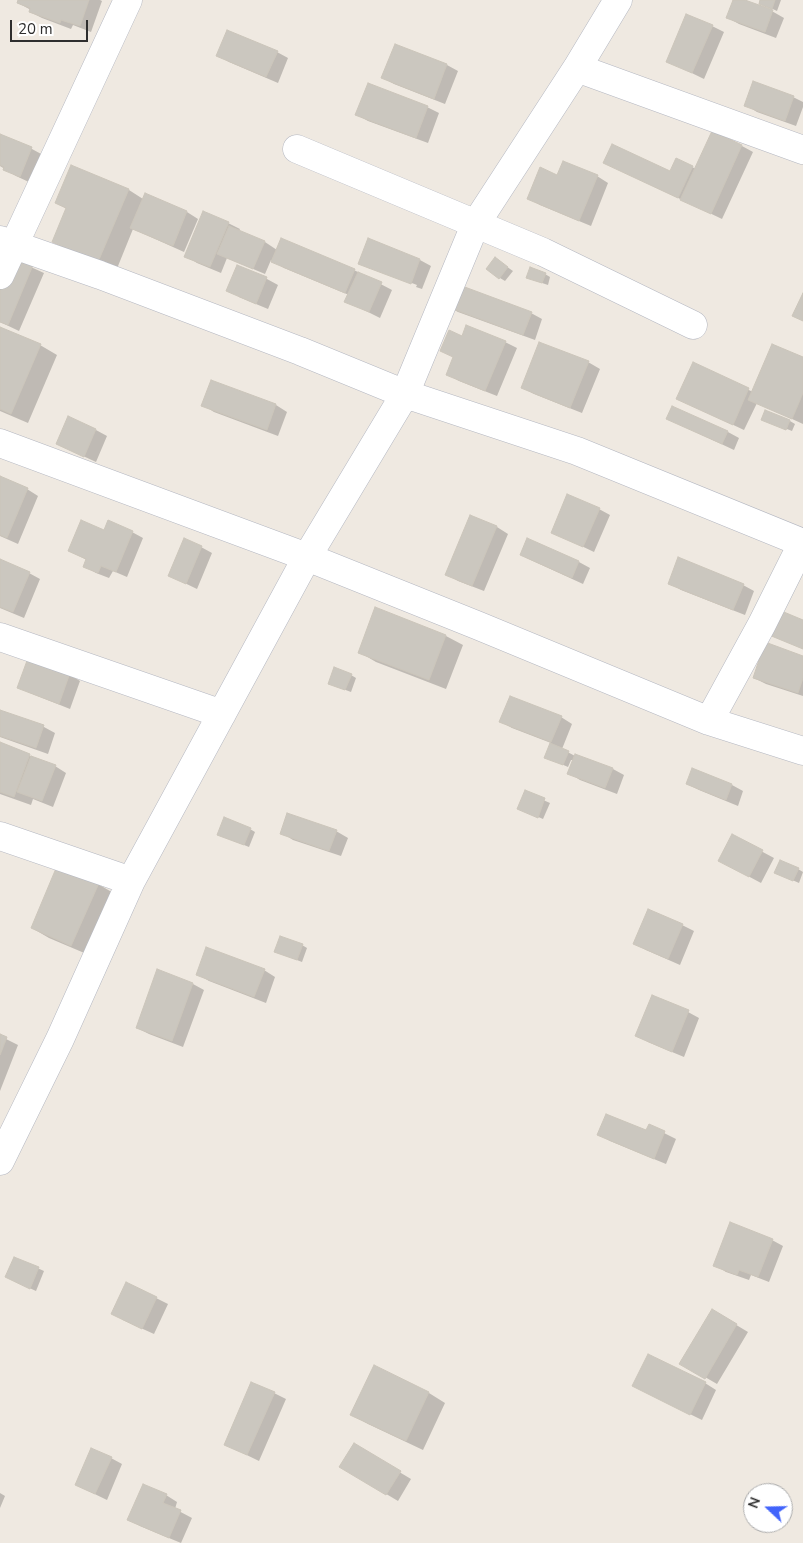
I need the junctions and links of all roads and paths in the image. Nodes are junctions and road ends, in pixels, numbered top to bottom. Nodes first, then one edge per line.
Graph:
1 (128, 0) edge
2 (618, 0) edge
3 (577, 68) junction
4 (297, 149) dead end
5 (803, 150) edge
6 (475, 225) junction
7 (7, 242) edge
8 (0, 275) edge
9 (692, 325) dead end
10 (405, 394) junction
11 (0, 443) edge
12 (803, 543) edge
13 (307, 557) junction
14 (0, 637) edge
15 (222, 714) junction
16 (709, 721) junction
17 (803, 751) edge
18 (0, 836) edge
19 (131, 881) junction
20 (0, 1161) edge

1 - 7 street
2 - 3 street
3 - 5 street
3 - 6 street
4 - 6 street
6 - 9 street
6 - 10 street
7 - 8 street
7 - 10 street
10 - 12 street
10 - 13 street
11 - 13 street
12 - 16 street
13 - 15 street
13 - 16 street
14 - 15 street
15 - 19 street
16 - 17 street
18 - 19 street
19 - 20 street

